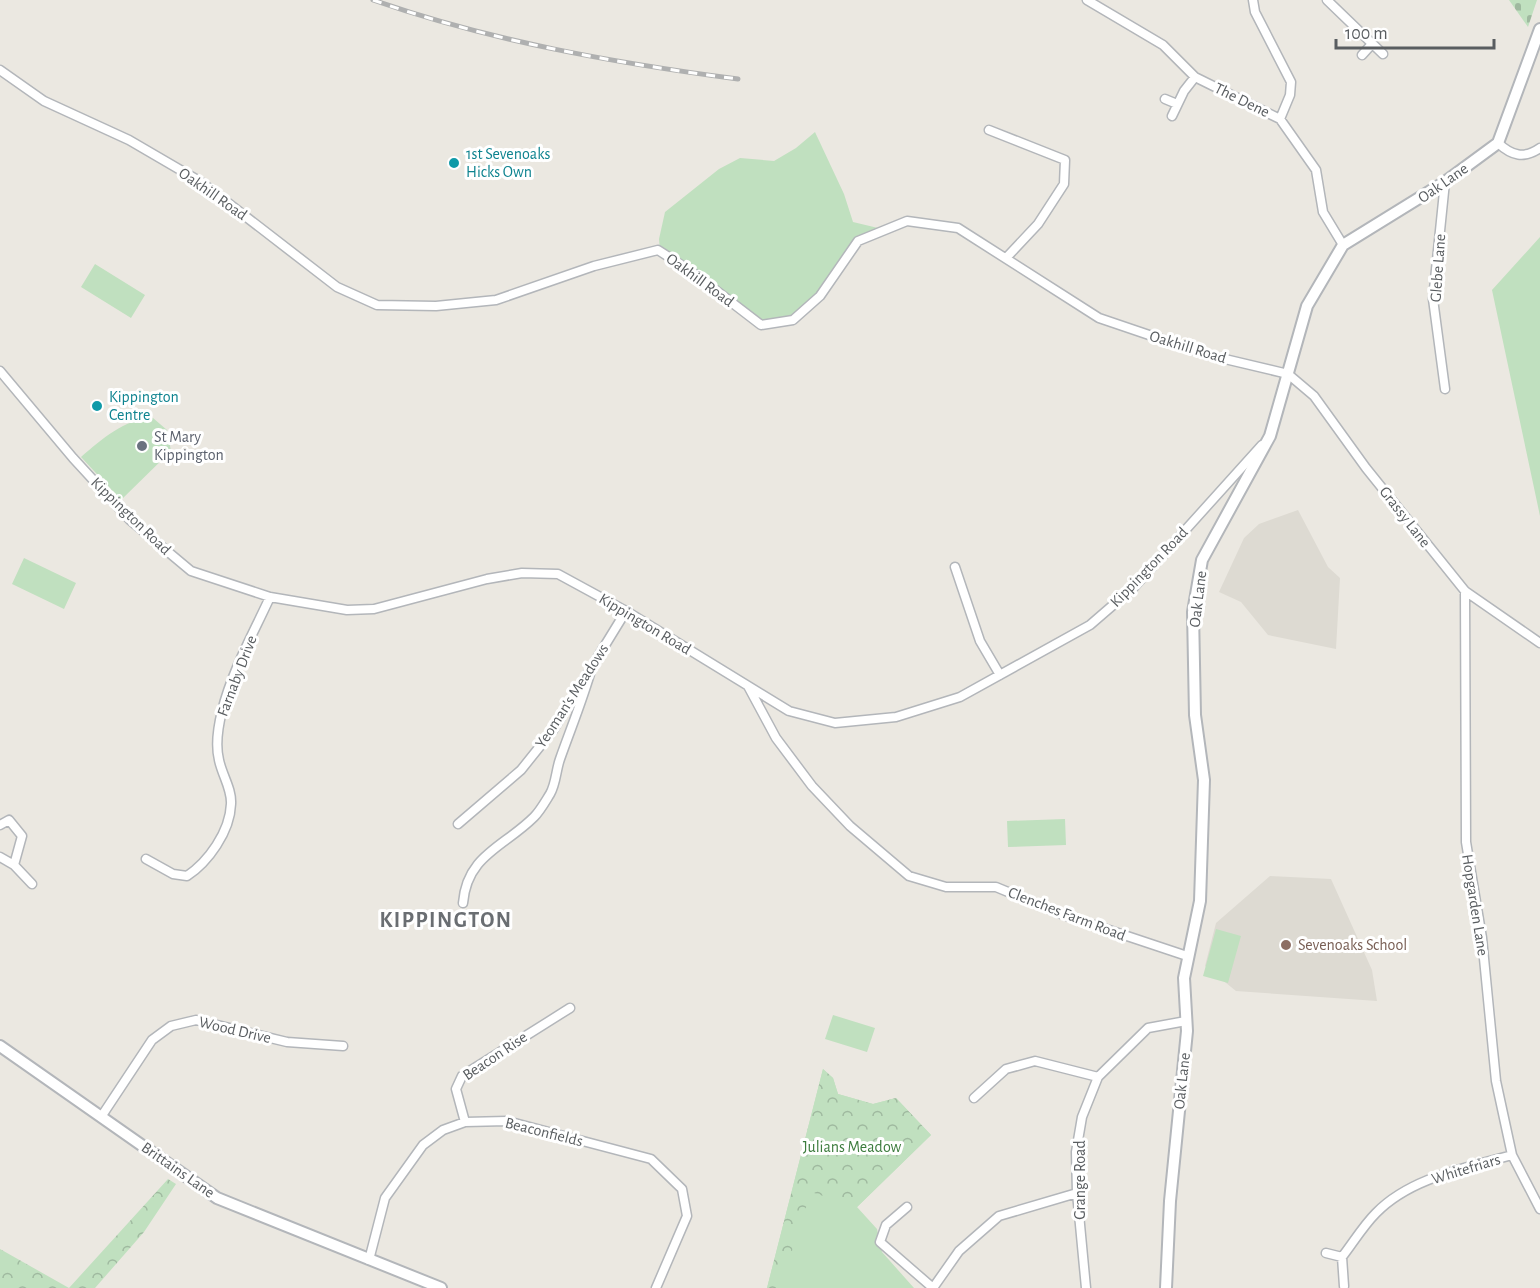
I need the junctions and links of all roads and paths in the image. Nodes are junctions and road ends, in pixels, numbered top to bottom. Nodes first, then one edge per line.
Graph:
1 (1087, 0) edge
2 (1253, 0) edge
3 (1327, 0) edge
4 (1540, 29) edge
5 (1372, 44) junction
6 (1383, 54) dead end
7 (1362, 55) dead end
8 (0, 70) edge
9 (1195, 77) junction
10 (1165, 99) dead end
11 (1177, 104) junction
12 (1172, 116) dead end
13 (1280, 118) junction
14 (989, 130) dead end
15 (1498, 143) junction
16 (1540, 148) edge
17 (1445, 182) junction
18 (1343, 245) junction
19 (1007, 257) junction
20 (0, 371) edge
21 (1288, 374) junction
22 (1445, 389) dead end
23 (1270, 436) junction
24 (955, 567) dead end
25 (1465, 591) junction
26 (270, 597) junction
27 (626, 611) junction
28 (1540, 643) edge
29 (592, 667) junction
30 (1000, 675) junction
31 (748, 686) junction
32 (458, 824) dead end
33 (0, 825) edge
34 (0, 857) edge
35 (146, 859) dead end
36 (14, 865) junction
37 (32, 884) dead end
38 (463, 903) dead end
39 (1187, 956) junction
40 (570, 1008) dead end
41 (1186, 1021) junction
42 (0, 1046) edge
43 (343, 1046) dead end
44 (1098, 1077) junction
45 (974, 1098) dead end
46 (101, 1117) junction
47 (465, 1122) junction
48 (1512, 1155) junction
49 (1077, 1194) junction
50 (907, 1207) dead end
51 (1540, 1209) edge
52 (1326, 1253) dead end
53 (1342, 1257) junction
54 (369, 1260) junction
55 (1344, 1286) dead end
56 (441, 1288) edge
57 (656, 1288) edge
58 (933, 1288) edge
59 (1086, 1288) edge
60 (1166, 1288) edge

1 - 9 street, The Dene
2 - 13 street
3 - 5 street
4 - 15 street
5 - 6 street
5 - 7 street
8 - 19 street, Oakhill Road
9 - 11 street
9 - 13 street, The Dene
10 - 11 street
11 - 12 street
13 - 18 street, The Dene
14 - 19 street
15 - 16 street
15 - 17 street, Oak Lane
17 - 18 street, Oak Lane
17 - 22 street, Glebe Lane
18 - 21 street, Oak Lane
19 - 21 street, Oakhill Road
20 - 26 street, Kippington Road
21 - 23 street, Oak Lane
21 - 25 street, Grassy Lane
23 - 30 street, Kippington Road
23 - 39 street, Oak Lane
24 - 30 street
25 - 28 street, Grassy Lane
25 - 48 street, Hopgarden Lane
26 - 27 street, Kippington Road
26 - 35 street, Farnaby Drive
27 - 29 street, Yeoman's Meadows
27 - 31 street, Kippington Road
29 - 32 street, Yeoman's Meadows
29 - 38 street
30 - 31 street, Kippington Road
31 - 39 street, Clenches Farm Road
33 - 36 street
34 - 36 street
36 - 37 street
39 - 41 street, Oak Lane
40 - 47 street, Beacon Rise
41 - 44 street, Grange Road
41 - 60 street, Oak Lane
42 - 46 street, Brittains Lane
43 - 46 street, Wood Drive
44 - 45 street
44 - 49 street, Grange Road
46 - 54 street, Brittains Lane
47 - 54 street, Beaconfields
47 - 57 street, Beaconfields
48 - 51 street, Hopgarden Lane
48 - 53 street, Whitefriars
49 - 58 street
49 - 59 street, Grange Road
50 - 58 street
52 - 53 street
53 - 55 street
54 - 56 street, Brittains Lane

